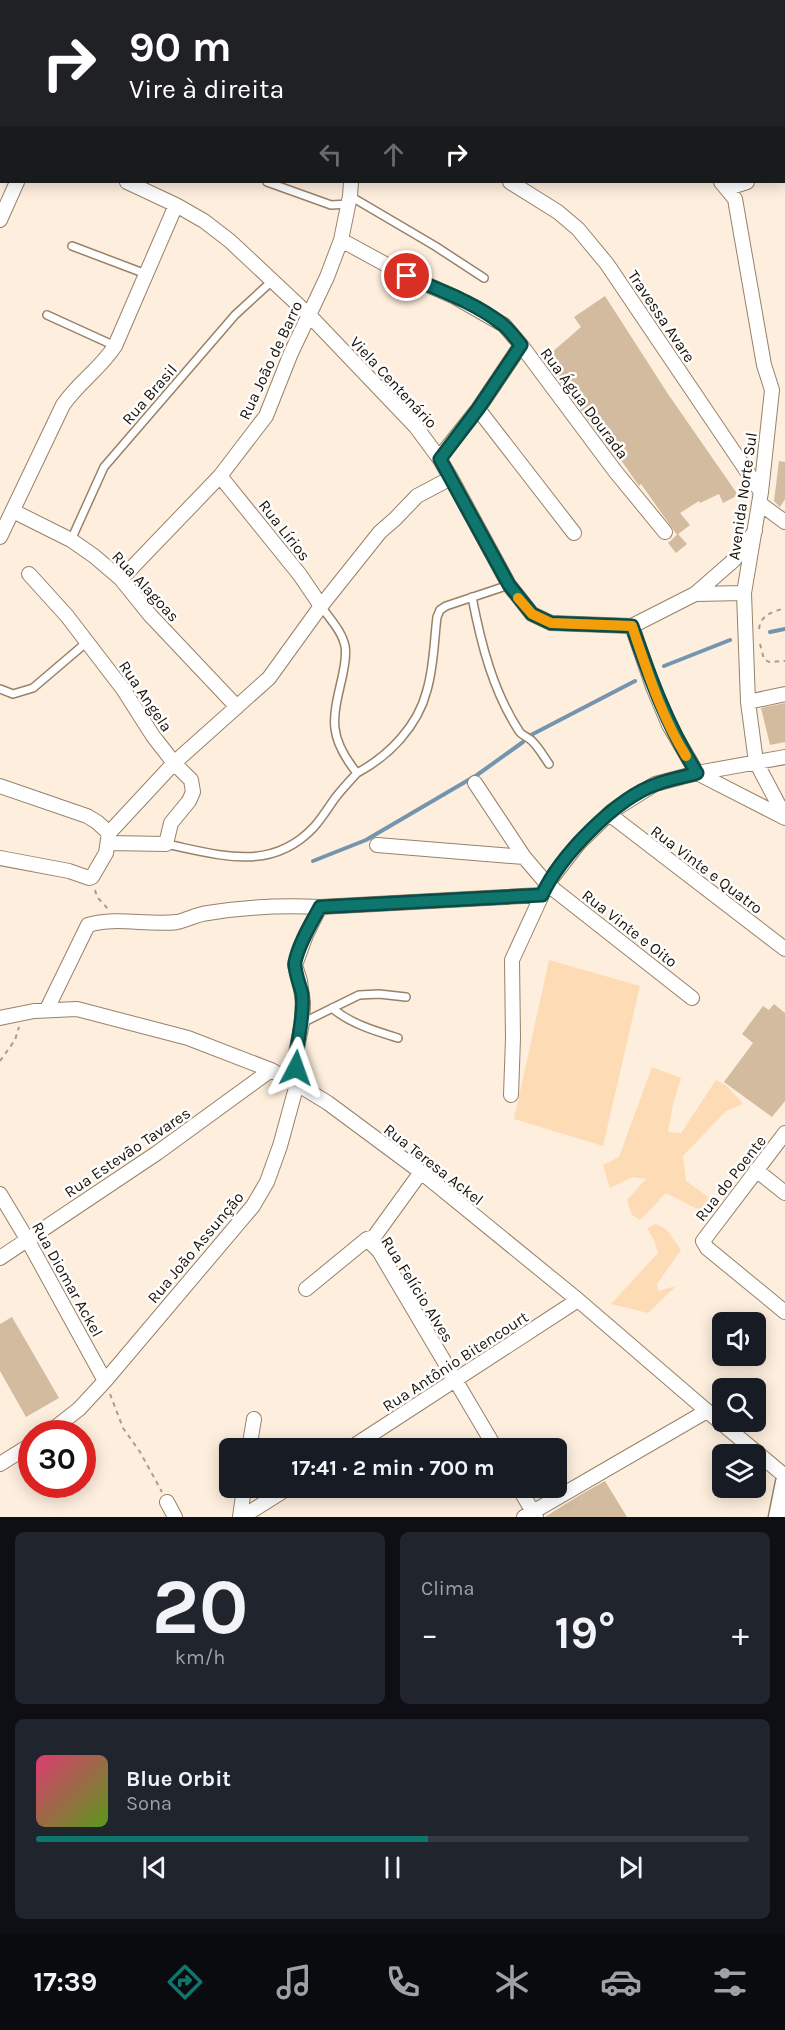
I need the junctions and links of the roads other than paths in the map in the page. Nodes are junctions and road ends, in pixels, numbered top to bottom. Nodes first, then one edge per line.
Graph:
1 (17, 183) edge
2 (129, 183) edge
3 (270, 183) edge
4 (351, 183) edge
5 (512, 183) edge
6 (739, 183) edge
7 (724, 185) edge
8 (350, 200) junction
9 (176, 205) junction
10 (0, 220) edge
11 (341, 240) junction
12 (72, 246) dead end
13 (146, 273) junction
14 (484, 278) dead end
15 (271, 282) junction
16 (47, 315) dead end
17 (310, 316) junction
18 (521, 345) junction
19 (115, 346) junction
20 (779, 393) edge
21 (478, 409) junction
22 (440, 459) junction
23 (220, 476) junction
24 (451, 478) junction
25 (760, 498) junction
26 (13, 511) junction
27 (785, 522) edge
28 (754, 531) junction
29 (665, 532) dead end
30 (574, 533) dead end
31 (0, 537) edge
32 (71, 540) junction
33 (29, 574) dead end
34 (121, 579) junction
35 (509, 585) junction
36 (744, 593) junction
37 (695, 594) junction
38 (472, 597) junction
39 (321, 606) junction
40 (632, 626) junction
41 (87, 642) junction
42 (0, 689) edge
43 (785, 694) edge
44 (748, 702) junction
45 (237, 706) junction
46 (785, 757) edge
47 (756, 762) junction
48 (174, 763) junction
49 (549, 764) dead end
50 (357, 773) junction
51 (697, 773) junction
52 (475, 783) dead end
53 (0, 786) edge
54 (609, 814) junction
55 (785, 818) edge
56 (109, 838) junction
57 (166, 844) junction
58 (377, 844) dead end
59 (524, 857) junction
60 (0, 858) edge
61 (545, 890) junction
62 (320, 907) junction
63 (785, 949) edge
64 (406, 998) dead end
65 (692, 998) dead end
66 (332, 1008) junction
67 (47, 1009) junction
68 (0, 1018) edge
69 (302, 1023) junction
70 (398, 1038) dead end
71 (272, 1070) junction
72 (297, 1084) junction
73 (511, 1095) dead end
74 (785, 1133) edge
75 (756, 1170) junction
76 (421, 1172) junction
77 (785, 1193) edge
78 (0, 1194) edge
79 (27, 1239) junction
80 (367, 1239) junction
81 (0, 1258) edge
82 (306, 1289) dead end
83 (578, 1300) junction
84 (785, 1312) edge
85 (105, 1381) junction
86 (456, 1381) junction
87 (707, 1411) junction
88 (254, 1419) dead end
89 (65, 1420) edge
90 (251, 1438) edge
91 (366, 1438) edge
92 (490, 1438) edge
93 (18, 1453) edge
94 (0, 1464) edge
95 (785, 1476) edge
96 (785, 1482) edge
97 (243, 1498) edge
98 (272, 1498) edge
99 (523, 1498) edge
100 (167, 1503) road end
101 (531, 1515) edge
102 (175, 1517) edge
103 (241, 1517) edge
104 (777, 1517) edge

1 - 10 street
2 - 9 street, Viela Centenário
3 - 8 lane
4 - 8 street, Rua João de Barro
5 - 25 street, Travessa Avare
6 - 7 street
7 - 20 street, Avenida Norte Sul
8 - 11 street, Rua João de Barro
8 - 14 lane
9 - 13 street
9 - 15 street, Viela Centenário
11 - 17 street, Rua João de Barro
11 - 18 street, Rua Água Dourada
12 - 13 lane
13 - 19 street
15 - 17 street, Viela Centenário
15 - 32 lane, Rua Brasil
16 - 19 lane
17 - 22 street, Viela Centenário
17 - 23 street, Rua João de Barro
18 - 21 street
18 - 29 street, Rua Água Dourada
19 - 26 street
20 - 25 street, Avenida Norte Sul
21 - 22 street
21 - 30 street
22 - 24 street, Viela Centenário
23 - 34 street, Rua João de Barro
23 - 39 street, Rua Lírios
24 - 35 street, Viela Centenário
24 - 39 street
25 - 27 street, Travessa Avare
25 - 28 street, Avenida Norte Sul
26 - 31 street
26 - 32 street, Rua Alagoas
28 - 36 street, Avenida Norte Sul
28 - 37 street
32 - 34 street, Rua Alagoas
33 - 41 street, Rua Angela
34 - 45 street, Rua Alagoas
35 - 38 lane
35 - 40 street, Viela Centenário
36 - 37 street
36 - 44 street, Avenida Norte Sul
37 - 40 street
38 - 49 lane
38 - 50 lane
39 - 45 street
39 - 50 lane
40 - 51 street
41 - 42 lane
41 - 48 street, Rua Angela
43 - 44 street
44 - 47 street, Avenida Norte Sul
45 - 48 street
46 - 47 street
47 - 51 street
47 - 55 street, Avenida Norte Sul
48 - 56 street
48 - 57 street, Rua Angela
50 - 57 lane
51 - 54 street
51 - 55 street, Avenida Norte Sul
52 - 59 street, Rua Vinte e Oito
53 - 56 street
54 - 61 street
54 - 63 street, Rua Vinte e Quatro
56 - 57 street
56 - 60 street
58 - 59 street
59 - 61 street, Rua Vinte e Oito
61 - 62 street
61 - 65 street, Rua Vinte e Oito
61 - 73 street
62 - 67 street
62 - 69 street, Rua João Assunção
64 - 66 lane
66 - 69 lane
66 - 70 lane
67 - 68 street, Rua Teresa Ackel
67 - 71 street, Rua Teresa Ackel
69 - 72 street, Rua João Assunção
71 - 72 street, Rua Teresa Ackel
71 - 79 street, Rua Estevão Tavares
72 - 76 street, Rua Teresa Ackel
72 - 85 street, Rua João Assunção
74 - 75 street, Rua do Poente
75 - 77 street
75 - 84 street, Rua do Poente
76 - 80 street, Rua Felício Alves
76 - 83 street, Rua Teresa Ackel
78 - 79 street, Rua Diomar Ackel
79 - 81 street, Rua Estevão Tavares
79 - 85 street, Rua Diomar Ackel
80 - 82 street, Rua Felício Alves
80 - 86 street, Rua Felício Alves
83 - 86 street, Rua Antônio Bitencourt
83 - 87 street, Rua Teresa Ackel
85 - 89 street, Rua João Assunção
86 - 91 street, Rua Antônio Bitencourt
86 - 92 street, Rua Felício Alves
87 - 95 street, Rua Teresa Ackel
87 - 101 street
88 - 90 street
93 - 94 street
96 - 104 street
97 - 103 street
98 - 103 street
99 - 101 street
100 - 102 street

